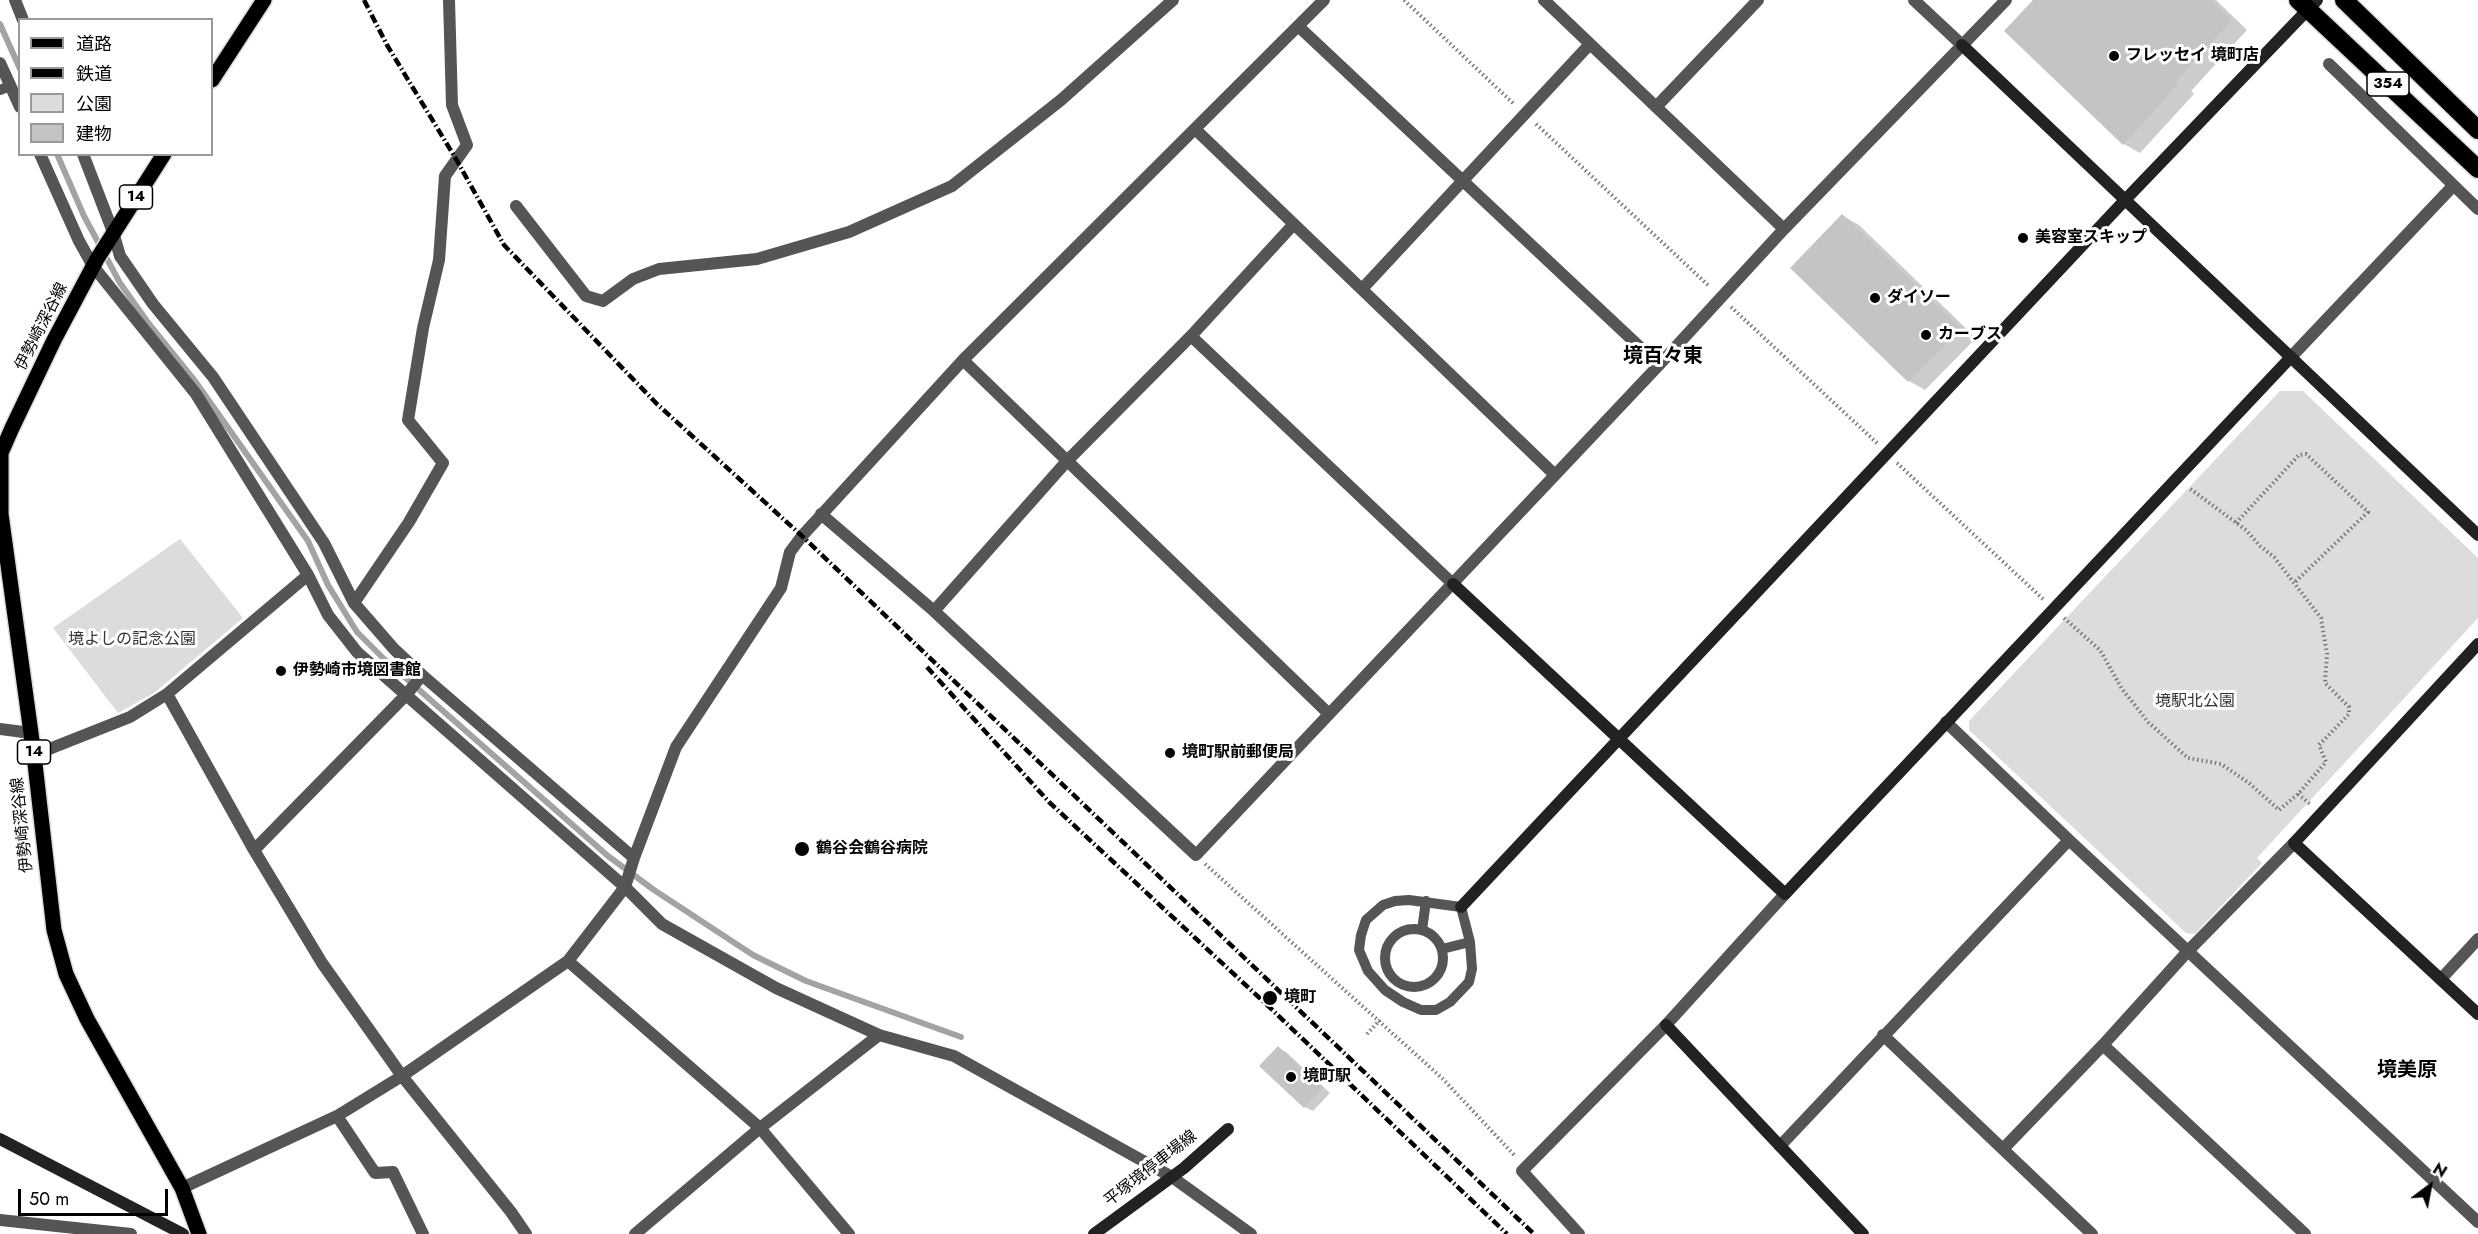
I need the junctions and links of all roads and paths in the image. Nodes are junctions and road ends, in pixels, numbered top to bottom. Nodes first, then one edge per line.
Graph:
1 (15, 0) edge
2 (264, 0) edge
3 (449, 0) edge
4 (1173, 0) edge
5 (1324, 0) edge
6 (1544, 0) edge
7 (1758, 0) edge
8 (1914, 0) edge
9 (2006, 0) edge
10 (2344, 0) edge
11 (2308, 3) edge
12 (22, 18) edge
13 (1298, 26) junction
14 (1590, 44) junction
15 (1962, 45) junction
16 (0, 63) edge
17 (2329, 64) dead end
18 (213, 78) edge
19 (5, 88) edge
20 (18, 104) edge
21 (1656, 107) junction
22 (1195, 129) junction
23 (2478, 130) edge
24 (41, 156) edge
25 (84, 156) edge
26 (163, 156) edge
27 (2478, 169) edge
28 (1464, 181) junction
29 (2453, 186) junction
30 (2125, 200) junction
31 (516, 206) dead end
32 (2478, 209) edge
33 (1293, 225) junction
34 (1784, 229) junction
35 (111, 237) junction
36 (95, 263) junction
37 (1362, 289) junction
38 (1191, 336) junction
39 (2290, 357) junction
40 (963, 360) junction
41 (1659, 365) junction
42 (1, 453) edge
43 (1067, 461) junction
44 (1554, 474) junction
45 (2189, 488) dead end
46 (821, 514) junction
47 (2236, 523) junction
48 (2478, 535) edge
49 (308, 575) junction
50 (1453, 584) junction
51 (2294, 584) junction
52 (2042, 598) dead end
53 (354, 603) junction
54 (2052, 608) junction
55 (934, 611) junction
56 (2478, 644) edge
57 (422, 675) junction
58 (166, 694) junction
59 (406, 694) junction
60 (1329, 714) junction
61 (1946, 722) junction
62 (0, 729) edge
63 (31, 733) junction
64 (1619, 738) junction
65 (34, 755) junction
66 (2069, 840) junction
67 (2294, 843) junction
68 (254, 850) junction
69 (1196, 855) junction
70 (634, 858) junction
71 (625, 887) junction
72 (1785, 894) junction
73 (1426, 902) junction
74 (1461, 907) junction
75 (1422, 930) junction
76 (2478, 939) edge
77 (1470, 942) junction
78 (1442, 949) junction
79 (2188, 951) junction
80 (568, 961) junction
81 (2441, 979) junction
82 (1395, 980) junction
83 (1385, 990) junction
84 (2478, 1014) edge
85 (1380, 1020) junction
86 (1666, 1025) junction
87 (1367, 1034) dead end
88 (879, 1035) junction
89 (1883, 1035) junction
90 (2103, 1045) junction
91 (402, 1076) junction
92 (337, 1116) junction
93 (760, 1128) junction
94 (1228, 1129) dead end
95 (0, 1140) edge
96 (1780, 1146) junction
97 (2003, 1149) junction
98 (1525, 1167) junction
99 (1172, 1177) junction
100 (182, 1188) junction
101 (0, 1220) edge
102 (2478, 1222) edge
103 (176, 1233) edge
104 (130, 1234) edge
105 (199, 1234) edge
106 (423, 1234) edge
107 (526, 1234) edge
108 (635, 1234) edge
109 (849, 1234) edge
110 (1094, 1234) edge
111 (1251, 1234) edge
112 (1579, 1234) edge
113 (1863, 1234) edge
114 (2092, 1234) edge
115 (2305, 1234) edge

1 - 12 street
2 - 18 main road
3 - 53 street
4 - 31 street
5 - 13 street
6 - 14 street
7 - 21 street
8 - 15 street
9 - 15 street
10 - 23 highway, 354
11 - 27 highway, 354
11 - 30 street
13 - 22 street
13 - 28 street
14 - 21 street
14 - 28 street
15 - 30 street
15 - 34 street
16 - 19 street
17 - 29 street
19 - 20 street
21 - 34 street
22 - 33 street
22 - 40 street
24 - 36 street
25 - 35 street
26 - 35 main road, 14
28 - 37 street
28 - 41 street
29 - 32 street
29 - 39 street
30 - 39 street
30 - 64 street
33 - 37 street
33 - 38 street
34 - 41 street
35 - 36 main road, 14
35 - 53 street
36 - 42 main road, 伊勢崎深谷線 / 14
36 - 49 street
37 - 44 street
38 - 43 street
38 - 50 street
39 - 48 street
39 - 54 street
40 - 43 street
40 - 46 street
41 - 44 street
42 - 63 main road, 伊勢崎深谷線 / 14
43 - 55 street
43 - 60 street
44 - 50 street
45 - 47 path
46 - 55 street
46 - 70 street
47 - 51 path
47 - 51 path
49 - 58 street
49 - 59 street
50 - 60 street
50 - 64 street
51 - 54 path
52 - 54 path
53 - 57 street
54 - 61 street
55 - 69 street
56 - 67 street
57 - 59 street
57 - 70 street
58 - 65 street
58 - 68 street
59 - 68 street
59 - 71 street
60 - 69 street
61 - 66 street
61 - 72 street
62 - 63 street
63 - 65 main road, 伊勢崎深谷線 / 14
64 - 72 street
64 - 74 street
65 - 100 main road, 伊勢崎深谷線 / 14
66 - 79 street
66 - 89 street
67 - 79 street
67 - 81 street
68 - 91 street
69 - 85 path
70 - 71 street
71 - 80 street
71 - 88 street
72 - 86 street
73 - 74 lane
73 - 75 lane
73 - 83 lane
74 - 77 lane
75 - 78 lane
75 - 82 lane
76 - 81 street
77 - 78 lane
77 - 83 lane
78 - 82 lane
79 - 90 street
79 - 102 street
80 - 91 street
80 - 93 street
81 - 84 street
82 - 83 lane
85 - 87 path
85 - 98 path
86 - 96 street
86 - 98 street
88 - 93 street
88 - 99 street
89 - 96 street
89 - 97 street
90 - 97 street
90 - 115 street
91 - 92 street
91 - 107 street
92 - 100 street
92 - 106 street
93 - 108 street
93 - 109 street
94 - 99 street, 平塚境停車場線
95 - 103 street
96 - 113 street
97 - 114 street
98 - 112 street
99 - 110 street, 平塚境停車場線
99 - 111 street
100 - 105 main road, 伊勢崎深谷線 / 14
101 - 104 street

